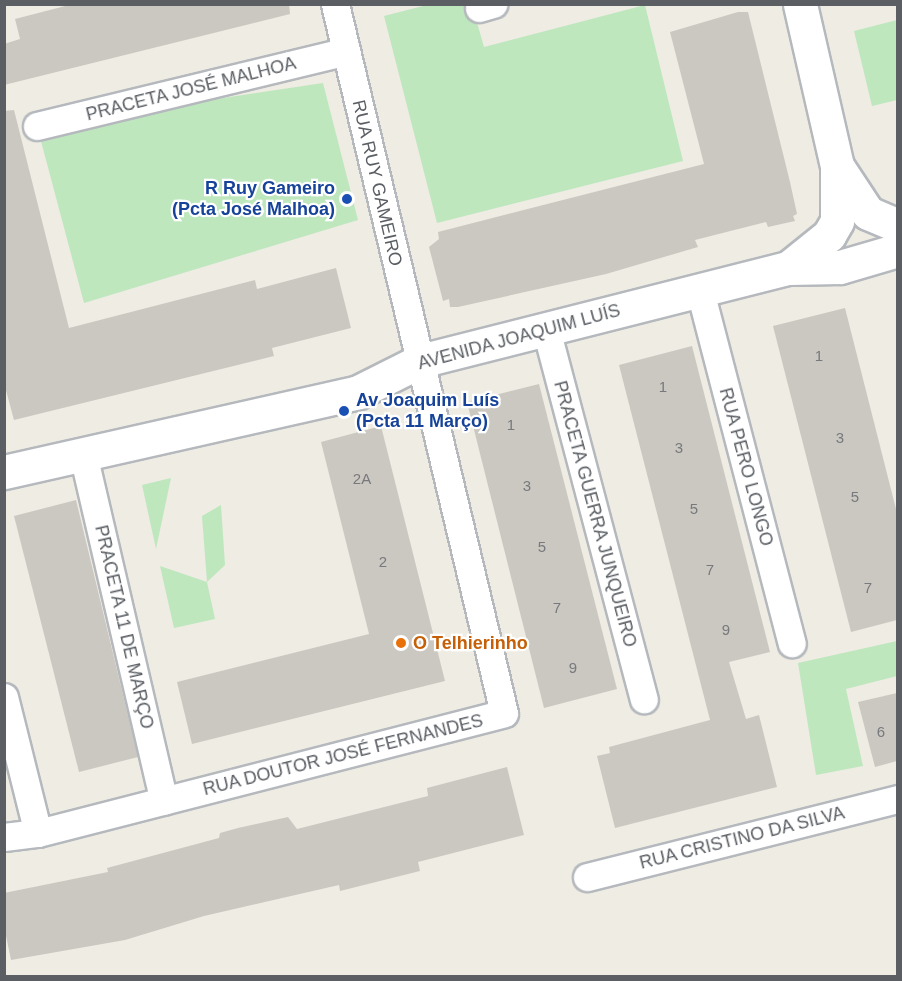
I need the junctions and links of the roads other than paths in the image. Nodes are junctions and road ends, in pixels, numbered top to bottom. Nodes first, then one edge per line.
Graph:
1 (335, 4) edge
2 (805, 5) edge
3 (346, 51) junction
4 (37, 126) dead end
5 (837, 166) junction
6 (897, 226) edge
7 (897, 250) edge
8 (788, 268) junction
9 (700, 291) junction
10 (546, 329) junction
11 (420, 361) junction
12 (83, 454) junction
13 (4, 472) edge
14 (792, 643) dead end
15 (4, 697) edge
16 (644, 699) dead end
17 (897, 799) edge
18 (164, 801) junction
19 (38, 833) junction
20 (4, 837) edge
21 (587, 877) dead end

1 - 3 street, RUA RUY GAMEIRO
2 - 5 street
3 - 4 street, PRACETA JOSÉ MALHOA
3 - 11 street, RUA RUY GAMEIRO
5 - 6 street
5 - 8 street
7 - 8 street, AVENIDA JOAQUIM LUÍS
8 - 9 street, AVENIDA JOAQUIM LUÍS
9 - 10 street, AVENIDA JOAQUIM LUÍS
9 - 14 street, RUA PERO LONGO
10 - 11 street, AVENIDA JOAQUIM LUÍS
10 - 16 street, PRACETA GUERRA JUNQUEIRO
11 - 12 street, AVENIDA JOAQUIM LUÍS
11 - 18 street, RUA DOUTOR JOSÉ FERNANDES
12 - 13 street, AVENIDA JOAQUIM LUÍS
12 - 18 street, PRACETA 11 DE MARÇO
15 - 19 street
17 - 21 street, RUA CRISTINO DA SILVA
18 - 19 street, RUA DOUTOR JOSÉ FERNANDES
19 - 20 street, RUA DOUTOR JOSÉ FERNANDES

